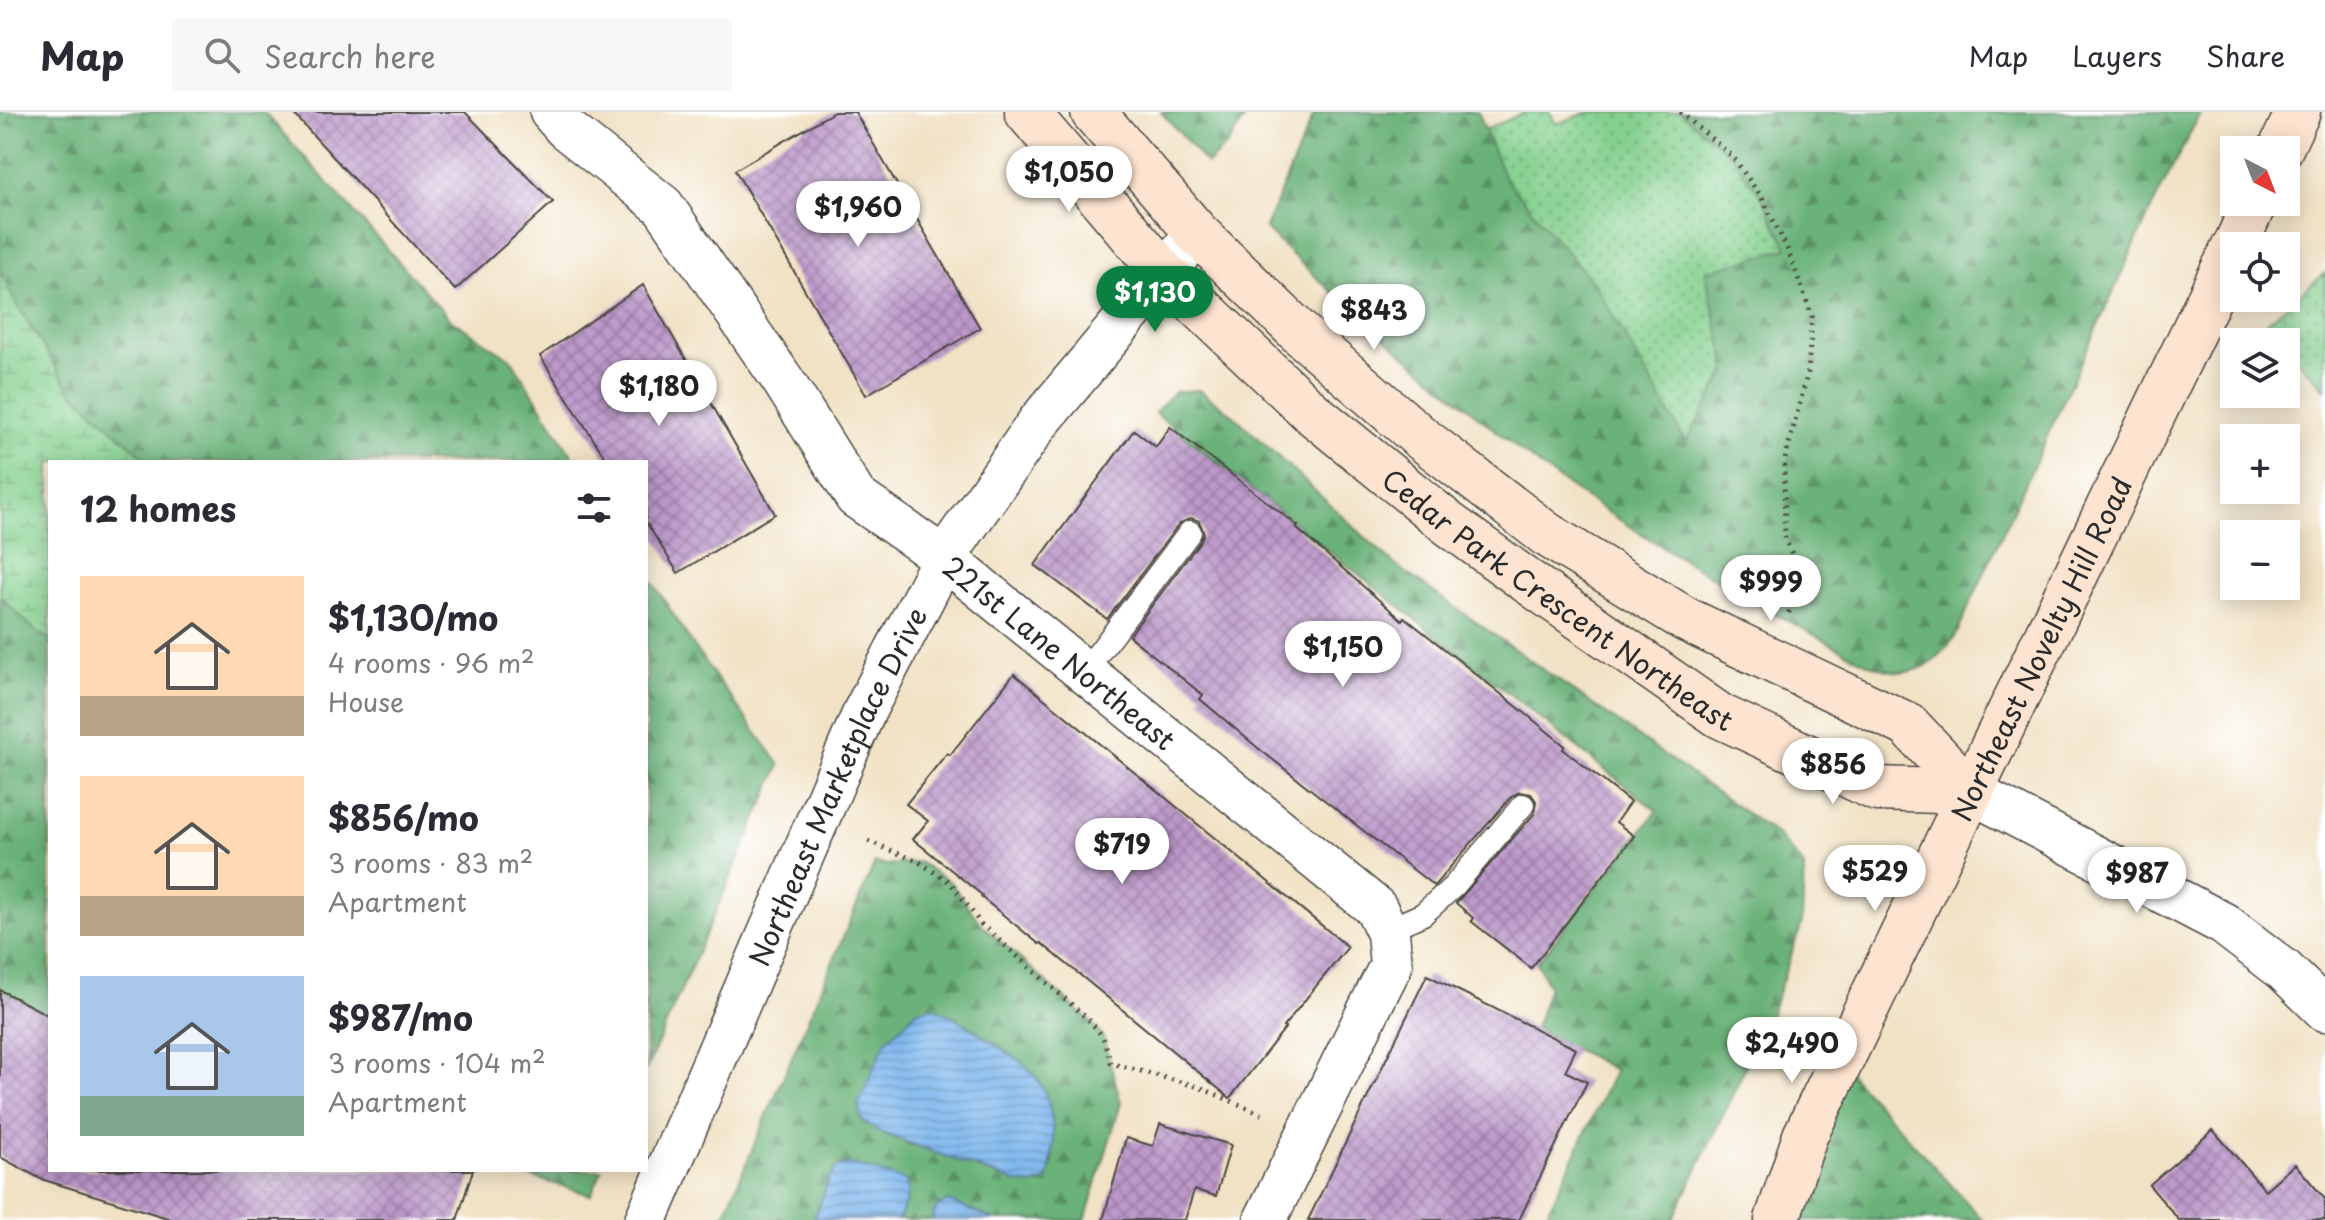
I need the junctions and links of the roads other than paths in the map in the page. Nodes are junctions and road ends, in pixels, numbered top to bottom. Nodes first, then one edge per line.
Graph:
1 (551, 112) edge
2 (1027, 112) edge
3 (1093, 112) edge
4 (2298, 112) edge
5 (2287, 136) edge
6 (1197, 233) junction
7 (1164, 273) junction
8 (2220, 276) edge
9 (1190, 532) dead end
10 (944, 558) junction
11 (1085, 671) junction
12 (1971, 792) junction
13 (1523, 805) dead end
14 (1387, 930) junction
15 (2325, 1010) edge
16 (1805, 1136) junction
17 (646, 1220) edge
18 (1265, 1220) edge
19 (1744, 1220) edge
20 (1777, 1220) edge

1 - 10 street, 221st Lane Northeast
2 - 7 street, Cedar Park Crescent Northeast
3 - 6 street, Cedar Park Crescent Northeast
4 - 5 street
6 - 7 street, Northeast Marketplace Drive
6 - 12 street, Cedar Park Crescent Northeast
7 - 10 street, Northeast Marketplace Drive
7 - 12 street, Cedar Park Crescent Northeast
8 - 12 street, Northeast Novelty Hill Road
9 - 11 lane
10 - 11 street, 221st Lane Northeast
10 - 17 street, Northeast Marketplace Drive
11 - 14 street, 221st Lane Northeast
12 - 15 street
12 - 16 street, Northeast Novelty Hill Road
13 - 14 lane
14 - 18 street
16 - 19 street, Northeast Novelty Hill Road
16 - 20 street, Northeast Novelty Hill Road

